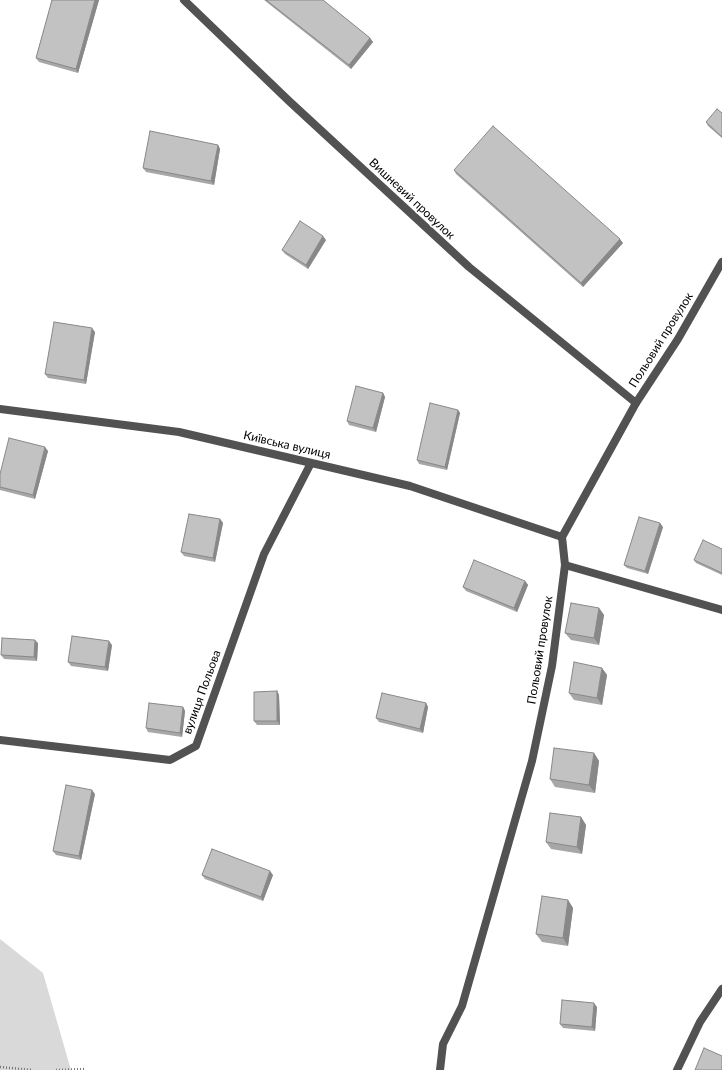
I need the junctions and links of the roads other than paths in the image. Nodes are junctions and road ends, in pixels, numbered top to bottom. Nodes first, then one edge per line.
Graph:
1 (184, 0) edge
2 (722, 262) edge
3 (636, 403) junction
4 (0, 409) edge
5 (311, 463) junction
6 (562, 537) junction
7 (565, 564) junction
8 (722, 610) edge
9 (0, 740) edge
10 (722, 990) edge
11 (440, 1070) edge
12 (677, 1070) edge

1 - 3 street, Вишневий провулок
2 - 3 street, Польовий провулок
3 - 6 street, Польовий провулок
4 - 5 street, Київська вулиця
5 - 6 street, Київська вулиця
5 - 9 street, вулиця Польова
6 - 7 street, Польовий провулок
7 - 8 street
7 - 11 street, Польовий провулок
10 - 12 street

